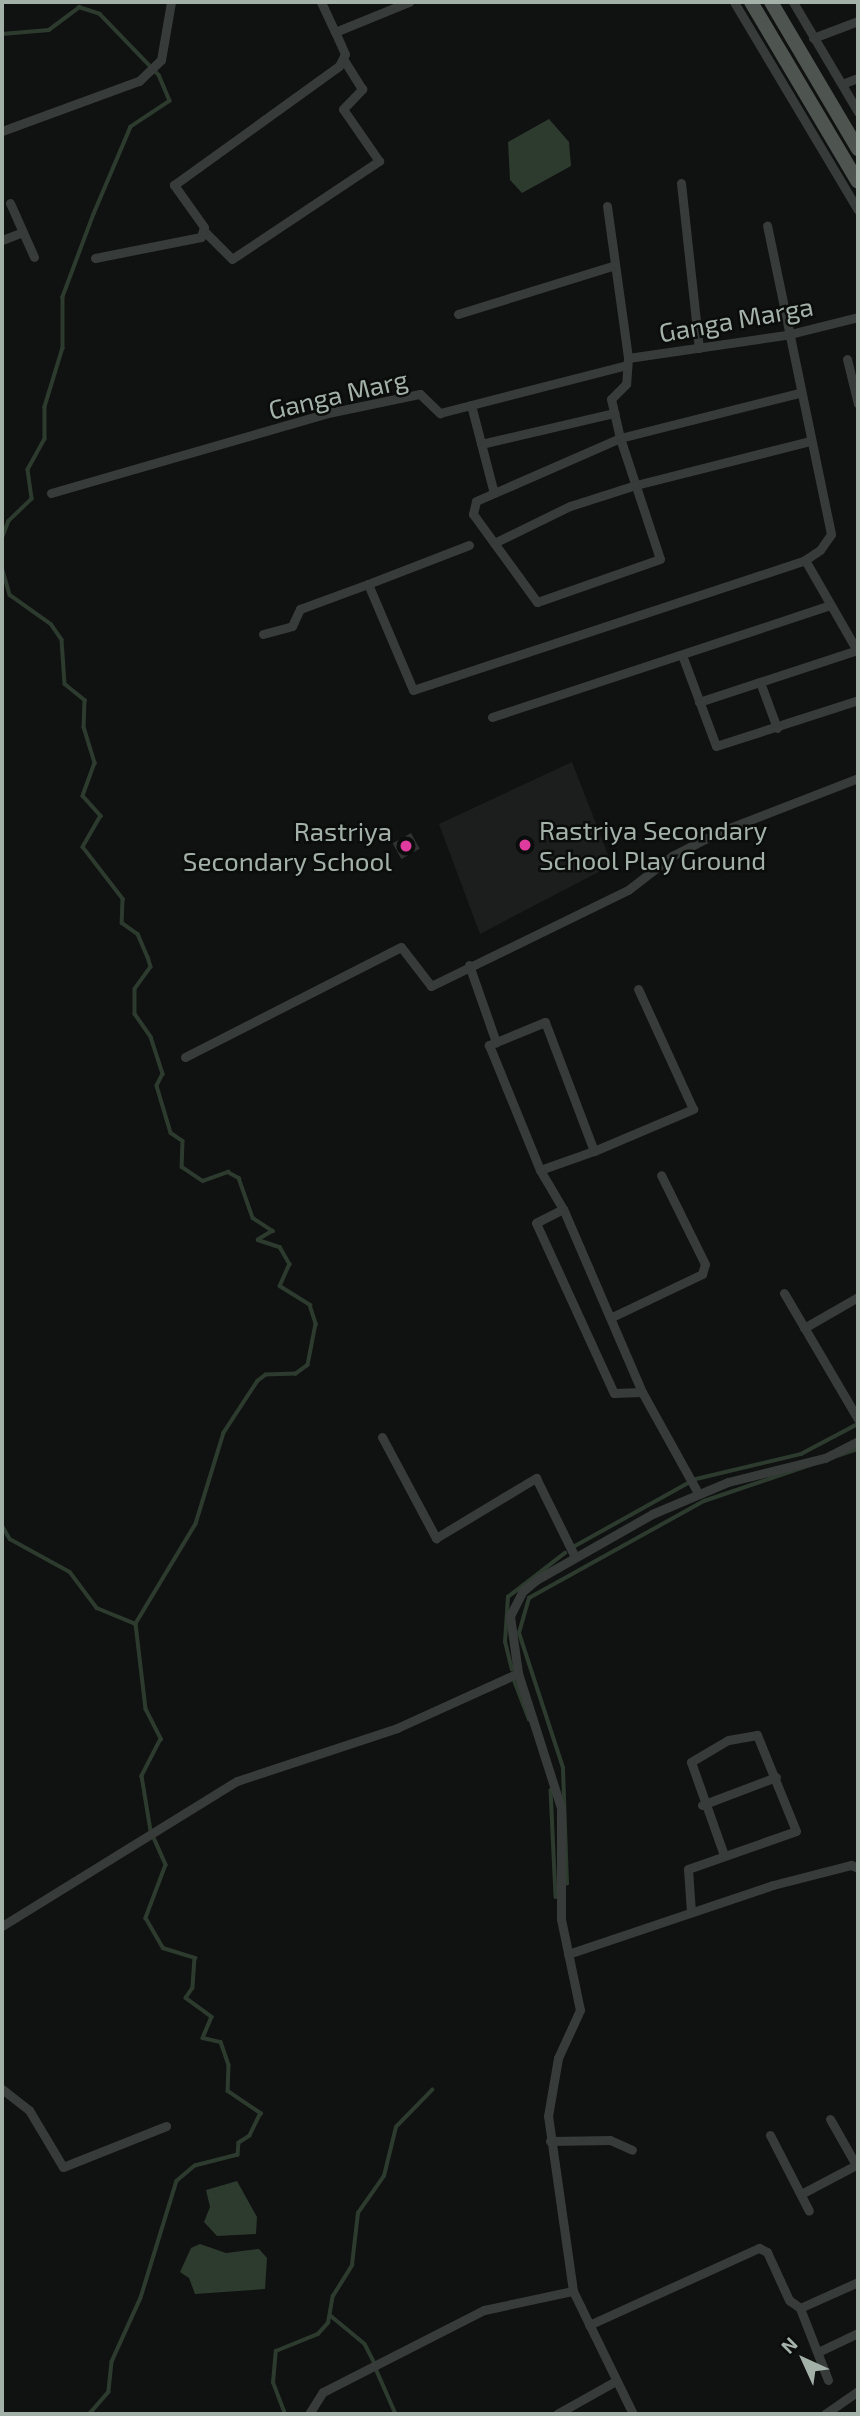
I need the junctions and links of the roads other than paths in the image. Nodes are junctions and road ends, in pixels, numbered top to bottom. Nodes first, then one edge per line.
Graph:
1 (172, 2) edge
2 (321, 2) edge
3 (409, 2) edge
4 (734, 2) edge
5 (751, 2) edge
6 (771, 2) edge
7 (793, 2) edge
8 (858, 21) edge
9 (335, 32) junction
10 (813, 38) junction
11 (344, 60) junction
12 (858, 78) edge
13 (842, 84) junction
14 (858, 111) edge
15 (2, 131) edge
16 (858, 149) edge
17 (858, 182) edge
18 (681, 183) dead end
19 (10, 203) dead end
20 (607, 206) dead end
21 (858, 210) edge
22 (767, 226) dead end
23 (23, 232) junction
24 (205, 232) junction
25 (2, 240) edge
26 (34, 257) dead end
27 (95, 258) dead end
28 (615, 265) junction
29 (458, 314) dead end
30 (858, 317) edge
31 (786, 335) junction
32 (699, 348) junction
33 (847, 359) dead end
34 (628, 361) junction
35 (799, 393) junction
36 (858, 404) edge
37 (471, 405) junction
38 (614, 413) junction
39 (620, 438) junction
40 (810, 441) junction
41 (481, 444) junction
42 (636, 485) junction
43 (51, 493) dead end
44 (494, 493) junction
45 (494, 543) junction
46 (469, 545) dead end
47 (805, 560) junction
48 (368, 584) junction
49 (828, 606) junction
50 (262, 634) dead end
51 (857, 651) edge
52 (682, 655) junction
53 (760, 682) junction
54 (858, 700) edge
55 (699, 702) junction
56 (492, 717) dead end
57 (776, 728) junction
58 (858, 778) edge
59 (469, 965) junction
60 (638, 989) dead end
61 (496, 1042) junction
62 (185, 1057) dead end
63 (594, 1151) junction
64 (540, 1170) junction
65 (661, 1175) dead end
66 (562, 1209) junction
67 (784, 1293) dead end
68 (858, 1297) edge
69 (612, 1317) junction
70 (804, 1328) junction
71 (642, 1392) junction
72 (858, 1419) edge
73 (382, 1437) dead end
74 (858, 1441) edge
75 (698, 1493) junction
76 (575, 1557) junction
77 (518, 1673) junction
78 (776, 1777) junction
79 (702, 1805) junction
80 (724, 1855) junction
81 (858, 1868) edge
82 (691, 1912) junction
83 (2, 1926) edge
84 (568, 1954) junction
85 (2, 2089) edge
86 (830, 2119) dead end
87 (166, 2126) dead end
88 (770, 2135) dead end
89 (550, 2141) junction
90 (632, 2150) dead end
91 (857, 2164) edge
92 (801, 2194) junction
93 (808, 2211) dead end
94 (858, 2282) edge
95 (573, 2291) junction
96 (800, 2308) junction
97 (589, 2325) junction
98 (858, 2333) edge
99 (818, 2352) junction
100 (828, 2380) dead end
101 (614, 2382) junction
102 (858, 2391) edge
103 (309, 2414) edge
104 (557, 2414) edge
105 (633, 2414) edge
106 (825, 2414) edge

1 - 15 street
2 - 9 street
3 - 9 street
4 - 21 street
5 - 17 main road
6 - 16 main road
7 - 10 street
8 - 10 street
9 - 11 street
10 - 13 street
11 - 24 street
11 - 24 street
12 - 13 street
13 - 14 street
18 - 32 street
19 - 23 street
20 - 28 street
22 - 31 street
23 - 25 street
23 - 26 street
24 - 27 street
28 - 29 street
28 - 34 street
30 - 31 street, Ganga Marga
31 - 32 street, Ganga Marga
31 - 35 street
32 - 34 street, Ganga Marga
33 - 36 street
34 - 37 street, Ganga Marg
34 - 38 street
35 - 39 street
35 - 40 street
37 - 41 street
37 - 43 street, Ganga Marg
38 - 39 street
38 - 41 street
39 - 42 street
39 - 44 street
40 - 42 street
40 - 47 street
41 - 44 street
42 - 45 street
42 - 45 street
44 - 45 street
46 - 48 street
47 - 48 street
47 - 49 street
48 - 50 street
49 - 51 street
49 - 52 street
51 - 53 street
52 - 55 street
52 - 56 street
53 - 55 street
53 - 57 street
54 - 57 street
55 - 57 street
58 - 59 street
59 - 61 street
59 - 62 street
60 - 63 street
61 - 63 street
61 - 64 street
63 - 64 street
64 - 66 street
65 - 69 street
66 - 69 street
66 - 71 street
67 - 70 street
68 - 70 street
69 - 71 street
70 - 72 street
71 - 75 street
73 - 76 street
74 - 75 street
75 - 76 street
76 - 77 street
77 - 83 street
77 - 84 street
78 - 79 street
78 - 79 street
78 - 80 street
79 - 80 street
80 - 82 street
81 - 82 street
82 - 84 street
84 - 89 street
85 - 87 street
86 - 91 street
88 - 92 street
89 - 90 street
89 - 95 street
91 - 92 street
92 - 93 street
94 - 96 street
95 - 97 street
95 - 103 street
96 - 97 street
96 - 99 street
97 - 101 street
98 - 99 street
99 - 100 street
101 - 104 street
101 - 105 street
102 - 106 street

